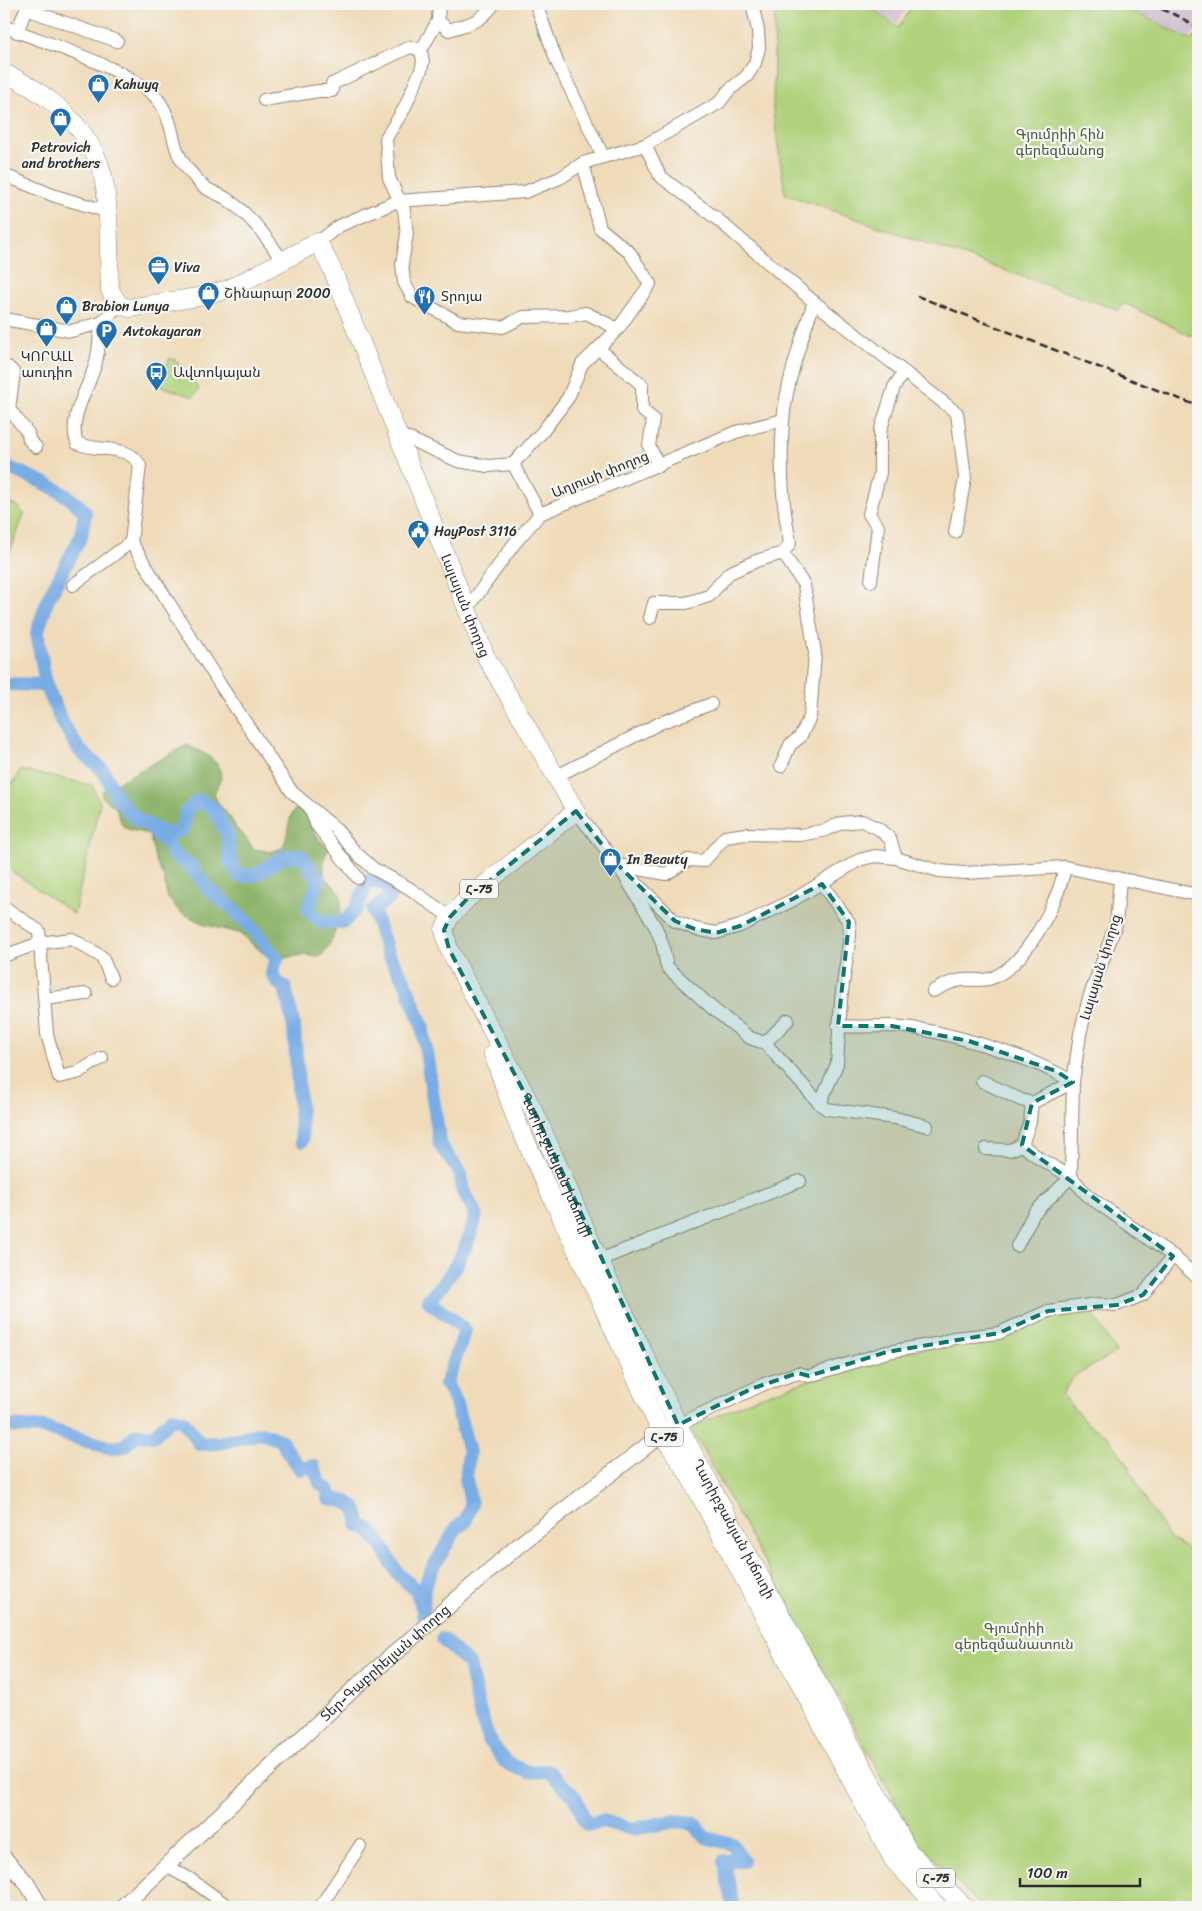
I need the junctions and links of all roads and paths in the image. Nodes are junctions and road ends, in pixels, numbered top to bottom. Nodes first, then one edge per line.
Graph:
1 (439, 4) edge
2 (494, 4) edge
3 (536, 4) edge
4 (752, 4) edge
5 (27, 6) edge
6 (438, 21) junction
7 (4, 26) edge
8 (16, 32) junction
9 (117, 41) dead end
10 (421, 50) junction
11 (4, 73) edge
12 (264, 100) dead end
13 (645, 145) junction
14 (603, 156) junction
15 (583, 163) junction
16 (4, 175) edge
17 (398, 201) junction
18 (106, 211) junction
19 (318, 242) junction
20 (282, 261) junction
21 (814, 302) junction
22 (119, 304) junction
23 (4, 318) edge
24 (101, 323) junction
25 (618, 329) junction
26 (599, 349) junction
27 (4, 367) edge
28 (904, 372) junction
29 (783, 420) junction
30 (396, 433) junction
31 (36, 447) dead end
32 (513, 464) junction
33 (659, 466) junction
34 (540, 514) junction
35 (955, 532) dead end
36 (131, 542) junction
37 (783, 553) junction
38 (871, 581) dead end
39 (73, 585) dead end
40 (467, 609) junction
41 (650, 618) dead end
42 (711, 704) dead end
43 (781, 766) dead end
44 (555, 777) junction
45 (310, 808) junction
46 (576, 811) junction
47 (896, 858) junction
48 (618, 865) junction
49 (1065, 867) junction
50 (358, 878) dead end
51 (1120, 880) junction
52 (822, 884) junction
53 (1198, 895) edge
54 (4, 907) edge
55 (450, 917) junction
56 (39, 943) junction
57 (4, 956) edge
58 (111, 978) dead end
59 (933, 991) dead end
60 (86, 994) dead end
61 (471, 994) junction
62 (44, 999) junction
63 (788, 1020) dead end
64 (838, 1026) junction
65 (765, 1043) junction
66 (102, 1058) dead end
67 (982, 1081) dead end
68 (1073, 1082) junction
69 (1032, 1103) junction
70 (820, 1104) junction
71 (927, 1126) dead end
72 (1022, 1145) junction
73 (986, 1149) dead end
74 (1071, 1177) junction
75 (800, 1181) dead end
76 (1017, 1246) dead end
77 (1173, 1256) junction
78 (599, 1260) junction
79 (1198, 1278) edge
80 (678, 1425) junction
81 (662, 1434) junction
82 (360, 1846) dead end
83 (908, 1849) junction
84 (4, 1858) edge
85 (894, 1861) junction
86 (166, 1866) junction
87 (41, 1907) edge
88 (122, 1907) edge
89 (229, 1907) edge
90 (320, 1907) edge
91 (938, 1907) edge
92 (965, 1907) edge

1 - 6 street
2 - 6 street
3 - 14 street
4 - 13 street
5 - 8 street
5 - 9 street
6 - 10 street
7 - 8 street
8 - 20 street
10 - 12 street
10 - 17 street
11 - 18 highway
13 - 14 street
13 - 21 street
14 - 15 street
15 - 17 street
15 - 25 street
16 - 18 street
17 - 19 street
17 - 25 street
18 - 22 highway
19 - 20 highway
19 - 30 highway, Լալայան փողոց
20 - 22 highway
21 - 28 street
21 - 29 street
22 - 24 street
23 - 24 street
24 - 36 street
25 - 26 street
26 - 32 street
26 - 33 street
27 - 31 street
28 - 35 street
28 - 38 street
29 - 33 street, Աղյուսի փողոց
29 - 37 street
30 - 32 street
30 - 40 highway, Լալայան փողոց
32 - 34 street
33 - 34 street, Աղյուսի փողոց
34 - 40 street, Աղյուսի փողոց
36 - 39 street
36 - 45 street
37 - 41 street
37 - 43 street
40 - 44 highway, Լալայան փողոց
42 - 44 street
44 - 46 highway, Լալայան փողոց
45 - 50 street
45 - 55 street
46 - 48 street, Լալայան փողոց
46 - 55 highway, Հ-75
47 - 48 street
47 - 49 street, Լալայան փողոց
47 - 52 street, Լալայան փողոց
48 - 52 street, Լալայան փողոց
48 - 65 street, Լալայան փողոց
49 - 51 street, Լալայան փողոց
49 - 59 street
51 - 53 street
51 - 68 street, Լալայան փողոց
52 - 64 street
54 - 56 street
55 - 61 highway, Ղարիբջանյան խճուղի / Հ-75
56 - 57 street
56 - 58 street
56 - 62 street
60 - 62 street
61 - 78 highway, Ղարիբջանյան խճուղի / Հ-75
61 - 81 highway, Ղարիբջանյան խճուղի / Հ-75
62 - 66 street
63 - 65 street
64 - 68 street
64 - 70 street
65 - 70 street, Լալայան փողոց
67 - 69 street
68 - 69 street
68 - 74 street, Լալայան փողոց
69 - 72 street
70 - 71 street
72 - 73 street
72 - 74 street
74 - 76 street
74 - 77 street
75 - 78 street
77 - 79 street
77 - 80 street
78 - 80 highway, Ղարիբջանյան խճուղի / Հ-75
80 - 81 main road, Տեր-Գաբրիելյան փողոց
80 - 83 highway, Ղարիբջանյան խճուղի / Հ-75
81 - 85 highway, Ղարիբջանյան խճուղի / Հ-75
81 - 86 main road, Տեր-Գաբրիելյան փողոց
82 - 90 street
83 - 85 highway
83 - 92 highway, Ղարիբջանյան խճուղի / Հ-75
84 - 87 main road
85 - 91 highway, Ղարիբջանյան խճուղի / Հ-75
86 - 88 main road, Տեր-Գաբրիելյան փողոց
86 - 89 street

